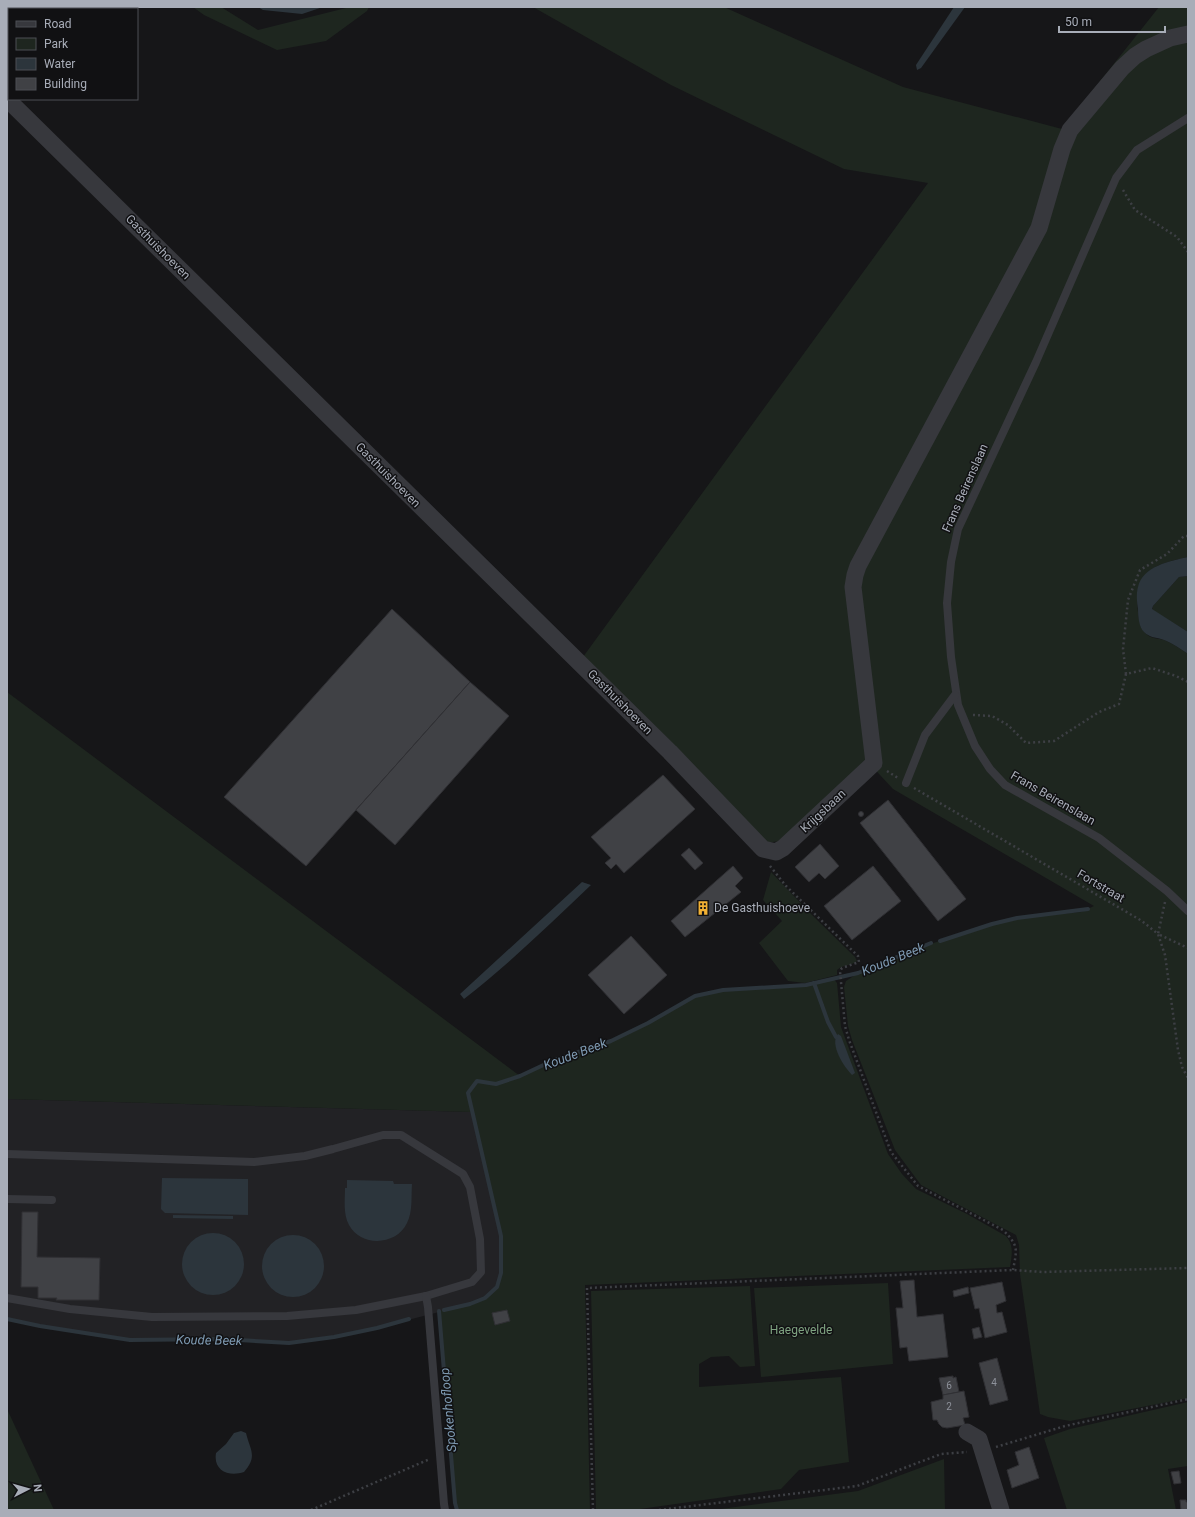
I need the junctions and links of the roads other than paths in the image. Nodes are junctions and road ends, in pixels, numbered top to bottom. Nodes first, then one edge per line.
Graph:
1 (1188, 34) edge
2 (8, 100) edge
3 (1188, 118) edge
4 (955, 695) junction
5 (906, 783) road end
6 (769, 851) joint
7 (1188, 911) edge
8 (7, 1154) edge
9 (7, 1199) edge
10 (52, 1200) dead end
11 (426, 1296) junction
12 (7, 1298) edge
13 (967, 1432) dead end
14 (445, 1510) edge
15 (1001, 1510) edge

1 - 6 street, Krijgsbaan
2 - 6 street, Gasthuishoeven
3 - 4 lane, Frans Beirenslaan
4 - 5 lane
4 - 7 lane, Frans Beirenslaan
8 - 11 lane
9 - 10 lane
11 - 12 lane
11 - 14 lane
13 - 15 street

